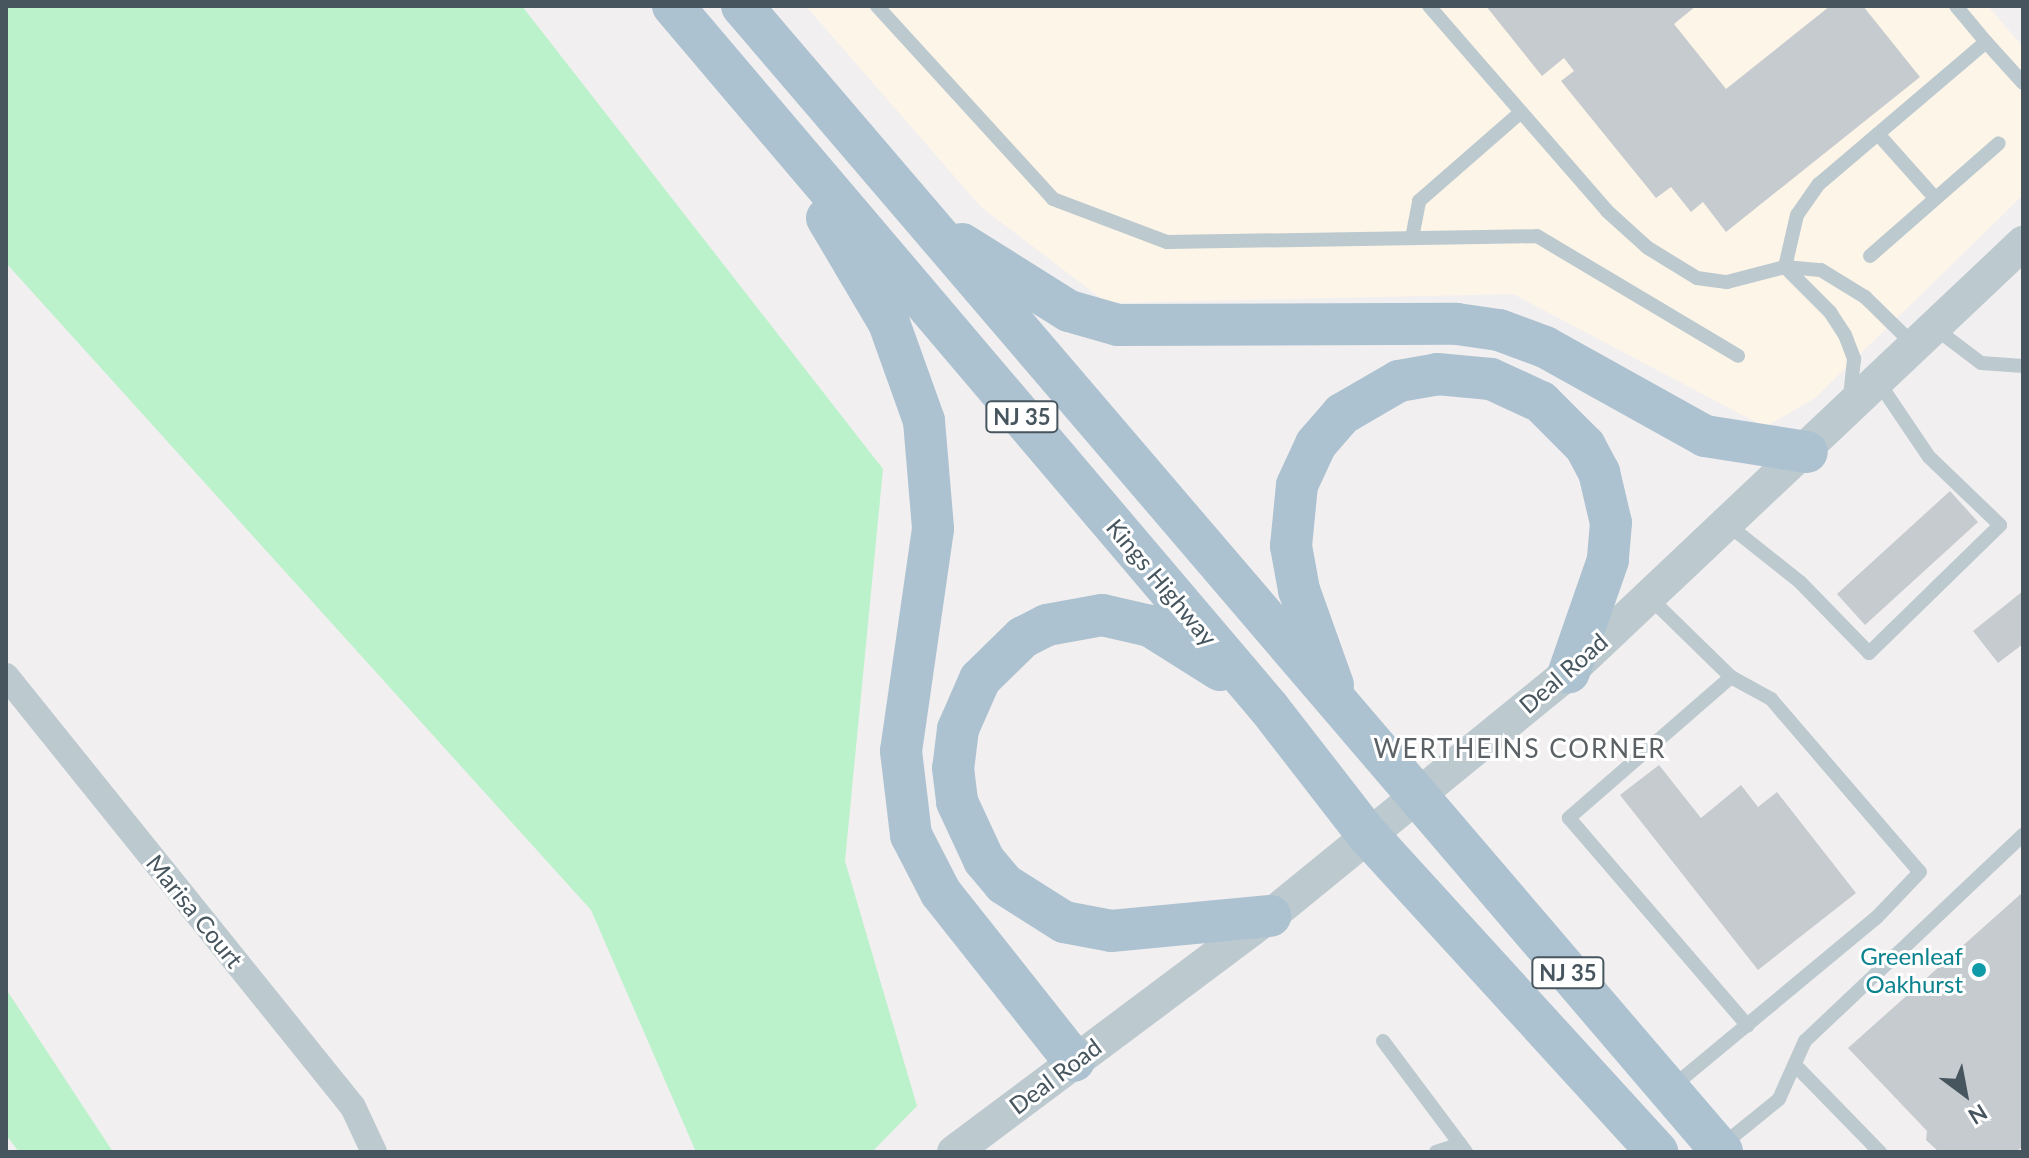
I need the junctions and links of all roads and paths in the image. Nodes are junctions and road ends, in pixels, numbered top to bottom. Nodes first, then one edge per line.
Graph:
1 (673, 6) edge
2 (742, 6) edge
3 (877, 6) edge
4 (1429, 6) edge
5 (1956, 6) edge
6 (1986, 42) junction
7 (2023, 83) edge
8 (757, 104) junction
9 (1521, 112) junction
10 (1878, 134) junction
11 (1999, 143) dead end
12 (1935, 198) junction
13 (912, 209) junction
14 (1412, 238) junction
15 (2023, 243) edge
16 (1870, 256) dead end
17 (1785, 267) junction
18 (1927, 339) junction
19 (1738, 356) dead end
20 (2023, 366) edge
21 (1879, 383) junction
22 (1848, 413) junction
23 (1807, 452) junction
24 (1727, 524) junction
25 (1648, 596) junction
26 (1569, 672) junction
27 (6, 676) edge
28 (1731, 677) junction
29 (1269, 708) junction
30 (1341, 709) junction
31 (1417, 792) junction
32 (1366, 833) junction
33 (2023, 835) edge
34 (1270, 916) junction
35 (1748, 1026) junction
36 (1383, 1041) dead end
37 (1074, 1061) junction
38 (1795, 1065) junction
39 (1669, 1090) junction
40 (1463, 1148) edge
41 (1720, 1150) edge
42 (374, 1152) edge
43 (954, 1152) edge
44 (1436, 1152) edge
45 (1657, 1152) edge
46 (1880, 1152) edge

1 - 8 main road, Kings Highway / NJ 35
2 - 13 main road, NJ 35
3 - 14 lane
4 - 9 lane
5 - 6 lane
6 - 7 lane
6 - 10 lane
8 - 29 main road, Kings Highway / NJ 35
8 - 37 main road
9 - 14 lane
9 - 17 lane
10 - 12 lane
10 - 17 lane
11 - 12 lane
12 - 16 lane
13 - 23 main road
13 - 30 main road, NJ 35
14 - 19 lane
15 - 18 street, Deal Road
17 - 18 lane
17 - 22 lane
18 - 20 lane
18 - 21 street, Deal Road
21 - 22 street, Deal Road
21 - 24 lane
22 - 23 street, Deal Road
23 - 24 street, Deal Road
24 - 25 street, Deal Road
25 - 26 street, Deal Road
25 - 28 lane
26 - 30 main road
26 - 31 street, Deal Road
27 - 42 street, Marisa Court
28 - 35 lane
28 - 35 lane
29 - 32 main road, Kings Highway / NJ 35
29 - 34 main road
30 - 31 main road, NJ 35
31 - 32 street, Deal Road
31 - 39 main road, NJ 35
32 - 34 street, Deal Road
32 - 45 main road, Kings Highway / NJ 35
33 - 38 lane
34 - 37 street, Deal Road
35 - 39 lane
36 - 40 lane
37 - 43 street, Deal Road
38 - 41 lane
38 - 46 lane
39 - 41 main road, NJ 35
40 - 44 lane

